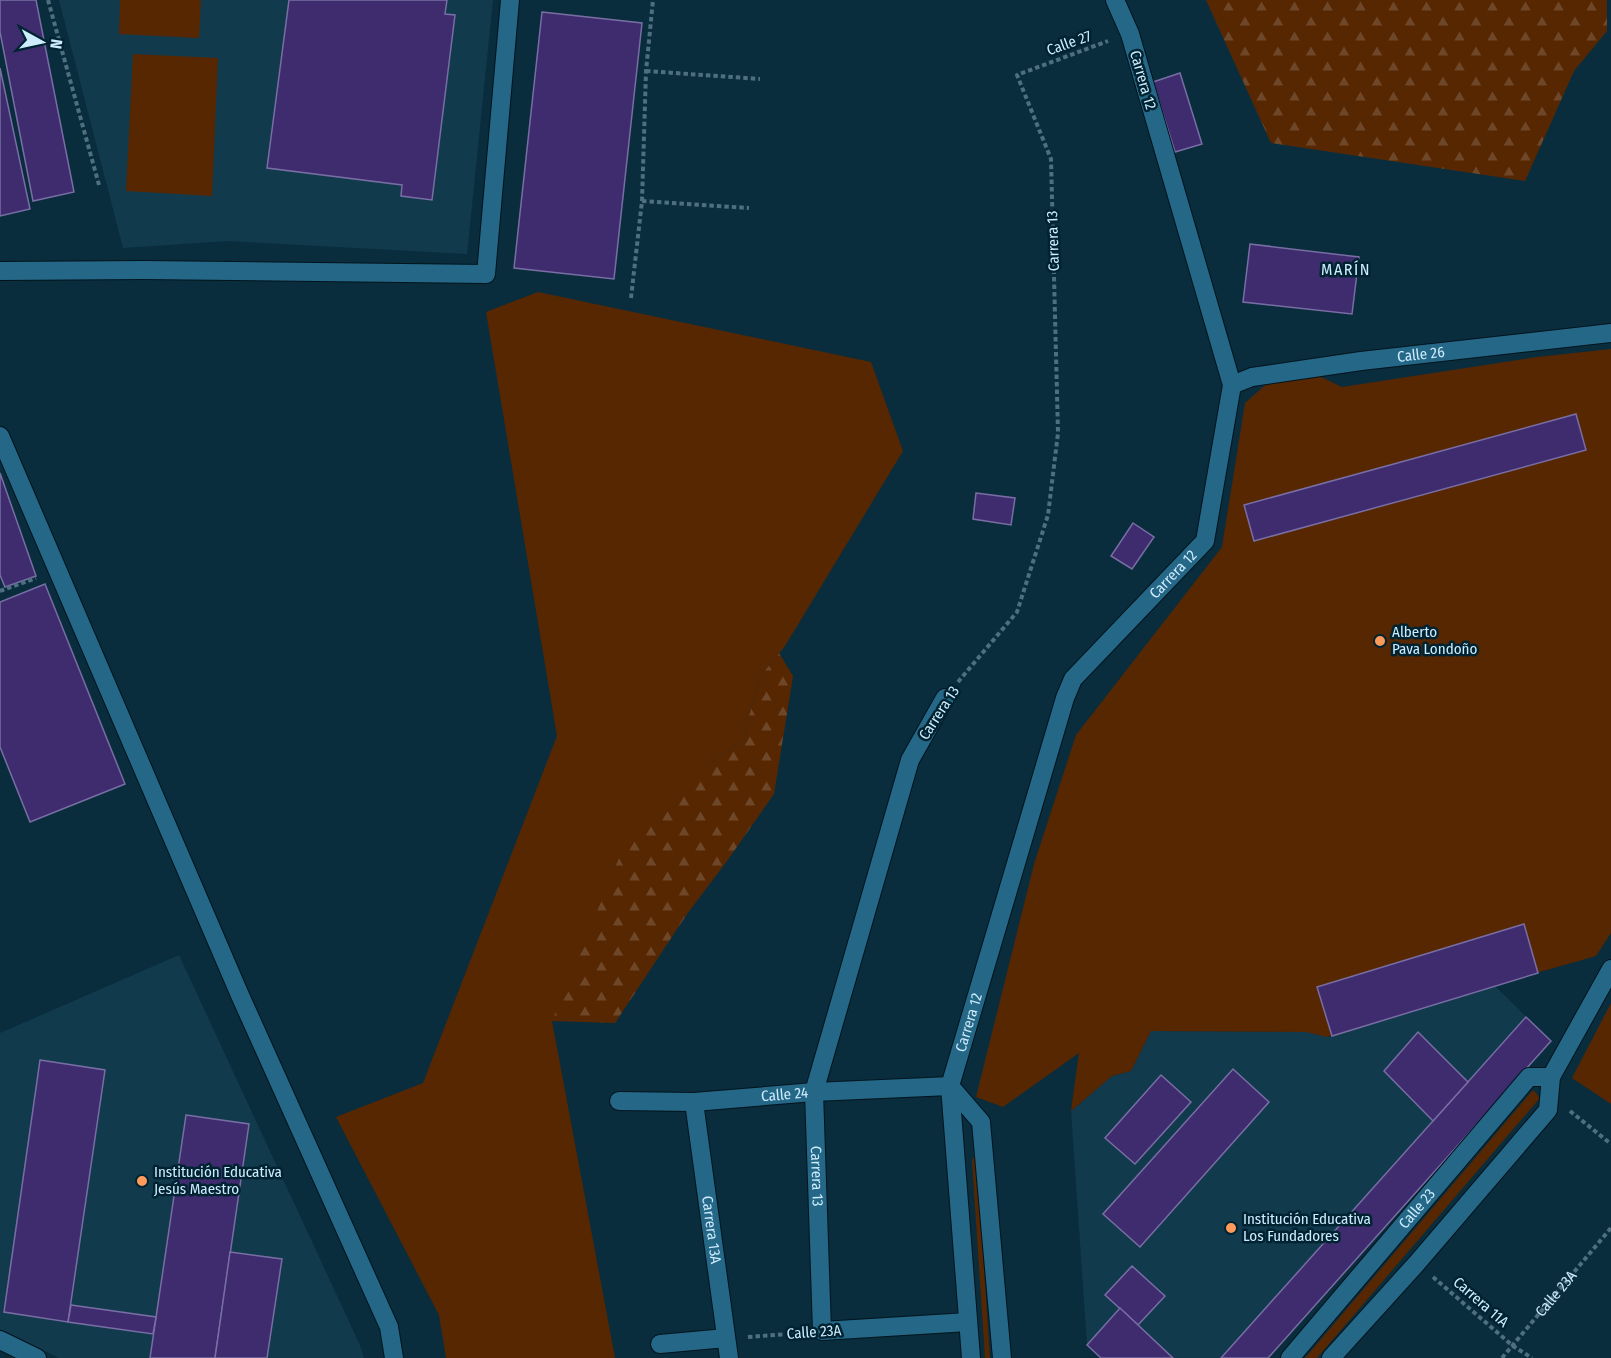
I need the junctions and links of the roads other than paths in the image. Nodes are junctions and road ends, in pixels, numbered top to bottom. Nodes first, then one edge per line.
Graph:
1 (510, 0) edge
2 (1114, 0) edge
3 (0, 272) edge
4 (1611, 333) edge
5 (1232, 386) junction
6 (0, 436) edge
7 (945, 698) road end
8 (1611, 969) edge
9 (1551, 1077) junction
10 (951, 1086) junction
11 (813, 1092) junction
12 (619, 1101) dead end
13 (694, 1102) junction
14 (968, 1322) junction
15 (822, 1331) joint
16 (726, 1338) junction
17 (0, 1340) edge
18 (660, 1344) dead end
19 (37, 1358) edge
20 (394, 1358) edge
21 (729, 1358) edge
22 (971, 1358) edge
23 (1002, 1358) edge
24 (1290, 1358) edge
25 (1331, 1358) edge

1 - 3 street
2 - 5 street, Carrera 12
4 - 5 street, Calle 26
5 - 10 street, Carrera 12
6 - 20 street
7 - 11 street, Carrera 13
8 - 9 street
9 - 24 street, Calle 23
9 - 25 street
10 - 11 street, Calle 24
10 - 14 street, Carrera 12
10 - 23 street
11 - 13 street, Calle 24
11 - 15 street, Carrera 13
12 - 13 street, Calle 24
13 - 16 street, Carrera 13A
14 - 15 street, Calle 23A
14 - 22 street, Carrera 12
16 - 18 street
16 - 21 street, Carrera 13A
17 - 19 street

